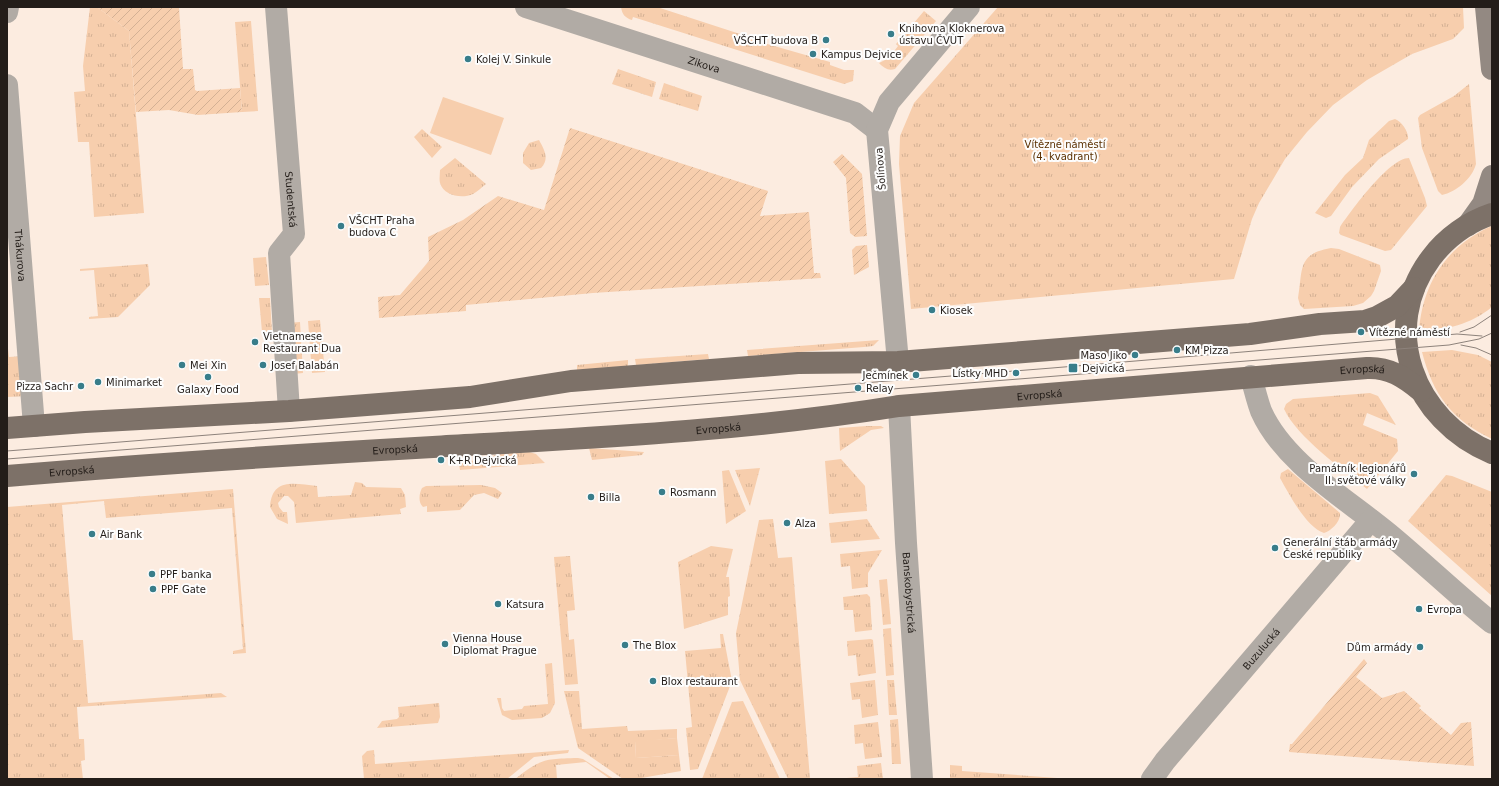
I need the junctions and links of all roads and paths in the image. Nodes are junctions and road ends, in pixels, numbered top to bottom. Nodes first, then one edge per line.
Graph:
1 (8, 7) edge
2 (276, 7) edge
3 (526, 7) edge
4 (969, 7) edge
5 (1486, 7) edge
6 (7, 12) edge
7 (1492, 58) edge
8 (7, 85) edge
9 (877, 130) junction
10 (1492, 176) edge
11 (1492, 214) edge
12 (1468, 226) junction
13 (1414, 288) junction
14 (898, 362) junction
15 (1251, 376) junction
16 (1421, 390) junction
17 (899, 406) junction
18 (289, 411) junction
19 (34, 426) junction
20 (7, 428) edge
21 (1488, 453) edge
22 (7, 476) edge
23 (1371, 520) junction
24 (1492, 624) edge
25 (922, 779) edge
26 (1152, 779) edge

1 - 6 street
2 - 18 street, Studentská
3 - 9 street, Zikova
4 - 9 street, Šolínova
5 - 7 main road
8 - 19 street, Thákurova
9 - 14 street, Šolínova
10 - 12 main road
11 - 12 main road
12 - 13 main road
13 - 14 main road
13 - 16 main road
14 - 18 main road
15 - 16 main road, Evropská
15 - 17 main road, Evropská
15 - 23 street
16 - 21 main road
17 - 22 main road, Evropská
17 - 25 street, Banskobystrická
18 - 19 main road
19 - 20 main road
23 - 24 street
23 - 26 street, Buzulucká

